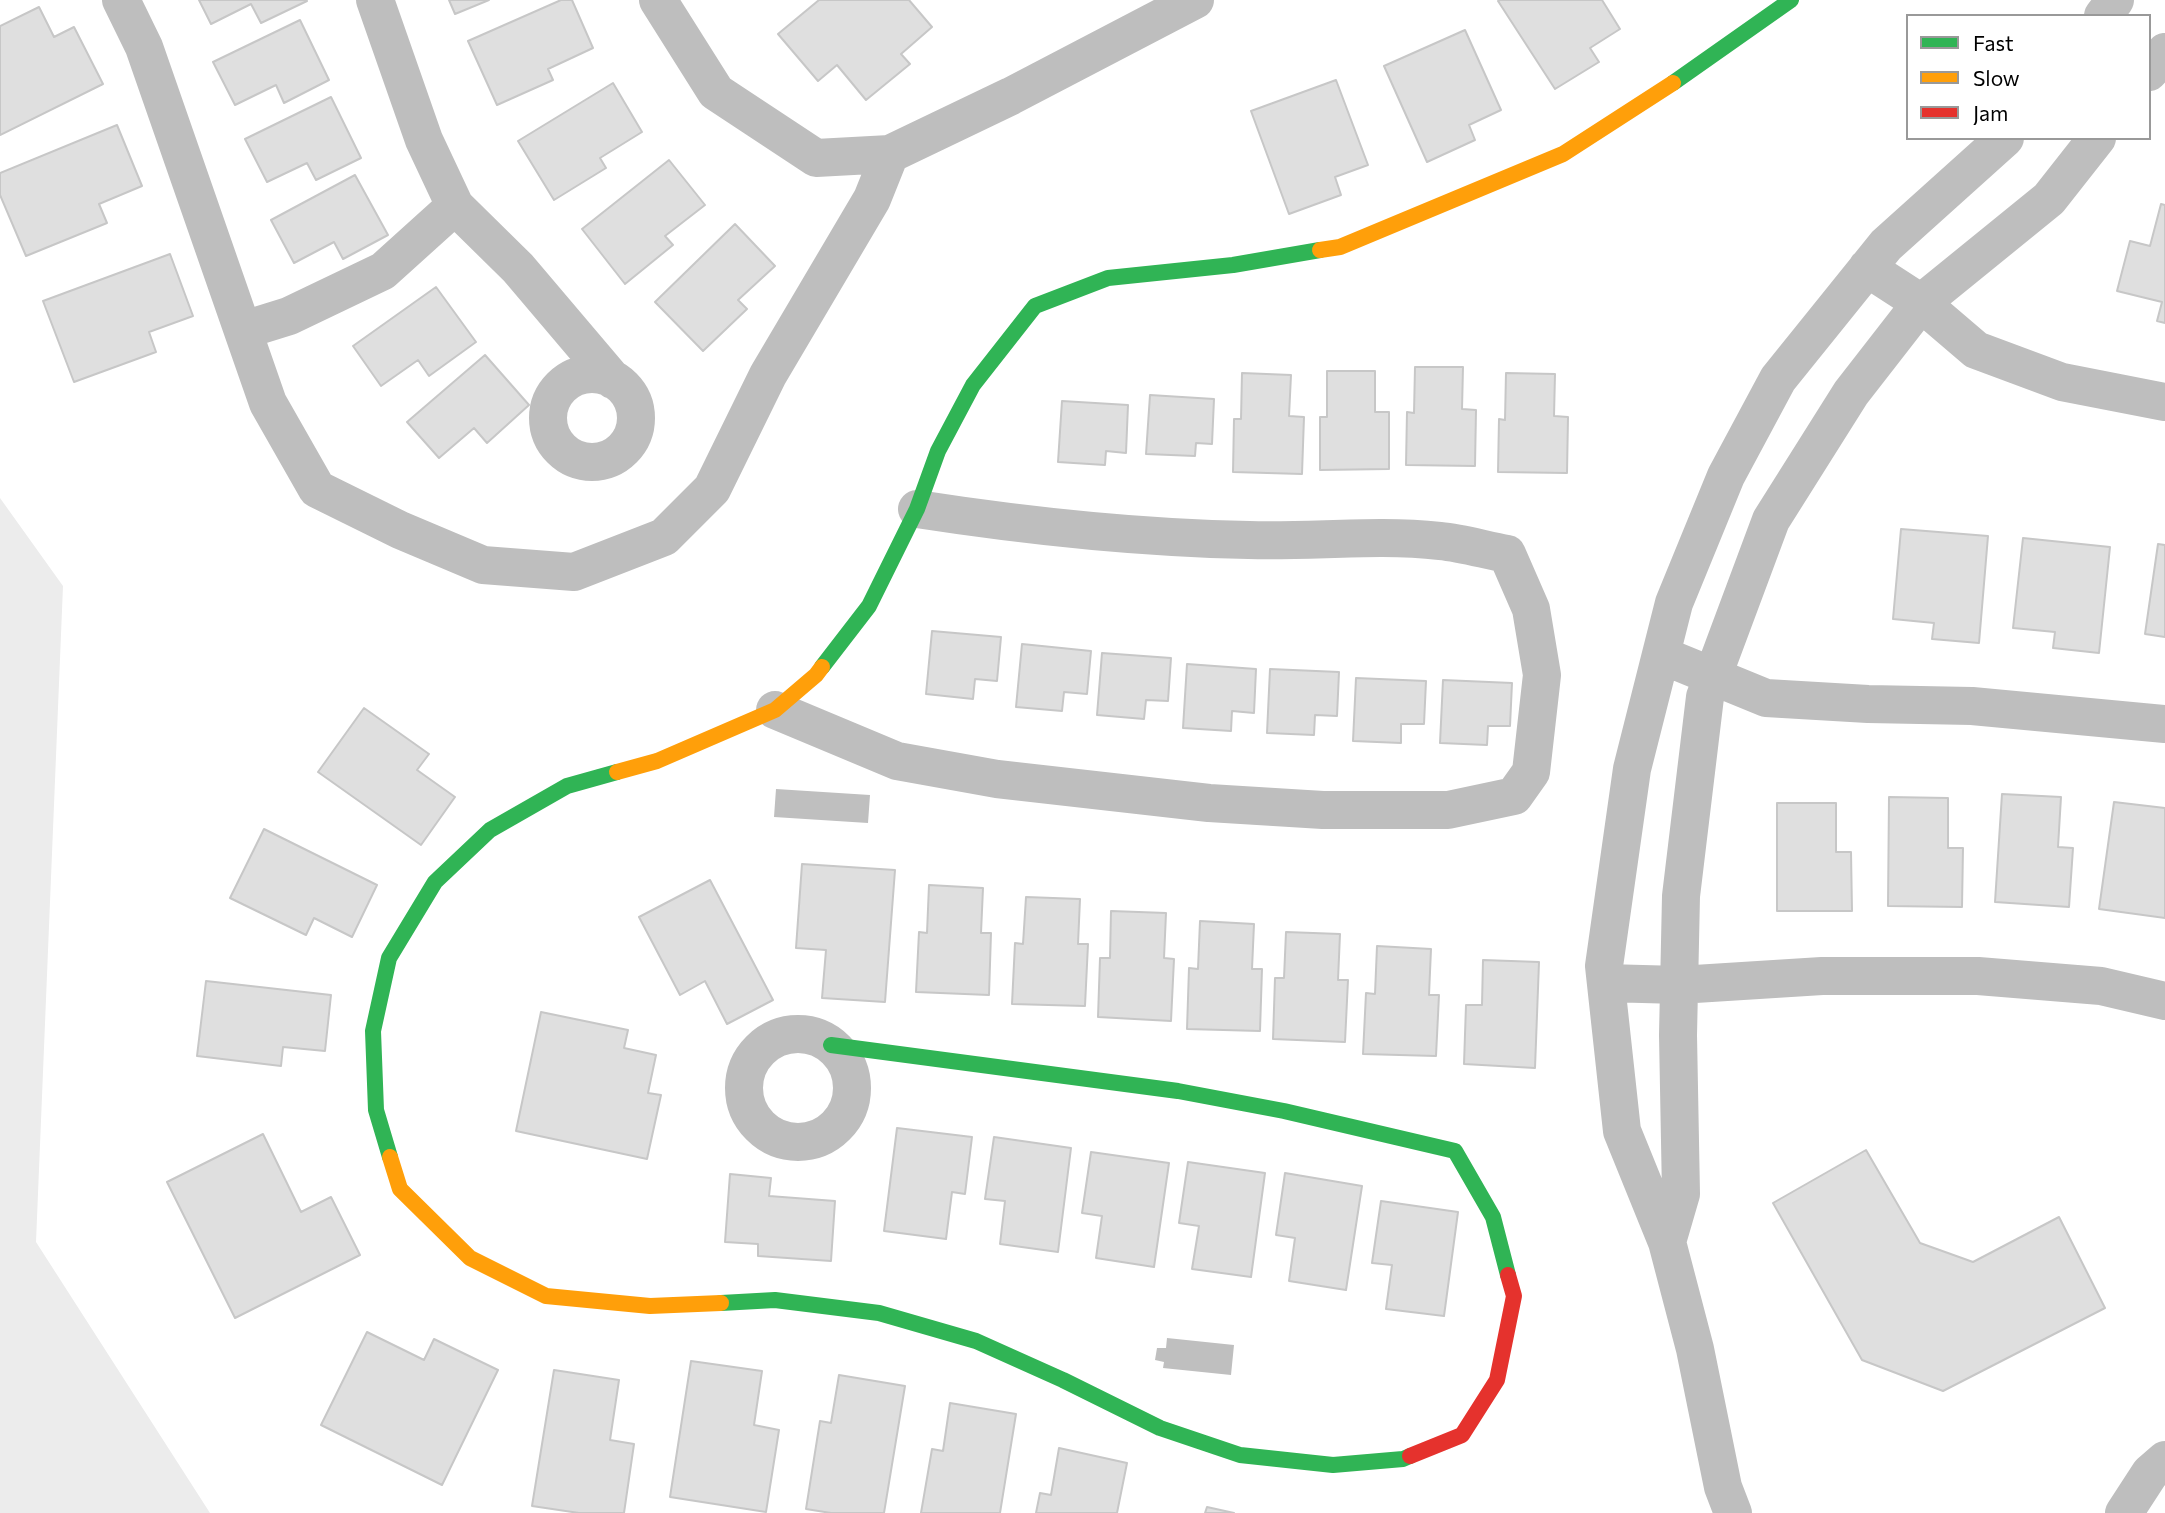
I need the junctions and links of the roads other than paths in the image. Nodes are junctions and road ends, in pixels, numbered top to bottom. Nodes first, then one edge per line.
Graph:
1 (121, 0) edge
2 (375, 0) edge
3 (658, 0) edge
4 (1195, 0) edge
5 (1791, 0) edge
6 (2165, 52) edge
7 (2151, 70) edge
8 (2003, 140) edge
9 (2095, 140) edge
10 (890, 154) junction
11 (456, 206) junction
12 (1867, 268) junction
13 (1921, 303) junction
14 (554, 310) junction
15 (244, 330) junction
16 (571, 380) junction
17 (613, 380) junction
18 (2165, 402) edge
19 (917, 509) junction
20 (1661, 655) junction
21 (1713, 676) junction
22 (775, 710) junction
23 (2165, 724) edge
24 (1606, 983) junction
25 (1679, 985) junction
26 (2165, 1001) edge
27 (831, 1045) junction
28 (927, 1059) junction
29 (851, 1101) junction
30 (1667, 1242) junction
31 (2165, 1460) edge
32 (1733, 1513) edge
33 (2124, 1513) edge

1 - 15 street
2 - 11 street
3 - 10 street
4 - 10 street
5 - 19 street
6 - 7 street
8 - 12 street
9 - 13 street
10 - 15 street
11 - 14 street
11 - 15 street
12 - 13 street
12 - 20 street
13 - 18 street
13 - 21 street
14 - 16 street
14 - 17 street
16 - 17 street
16 - 17 street
19 - 22 street
19 - 22 street
20 - 21 street
20 - 24 street
21 - 23 street
21 - 25 street
22 - 28 street
24 - 25 street
24 - 30 street
25 - 26 street
25 - 30 street
27 - 28 street
27 - 29 street
27 - 29 street
28 - 29 street
30 - 32 street
31 - 33 street

